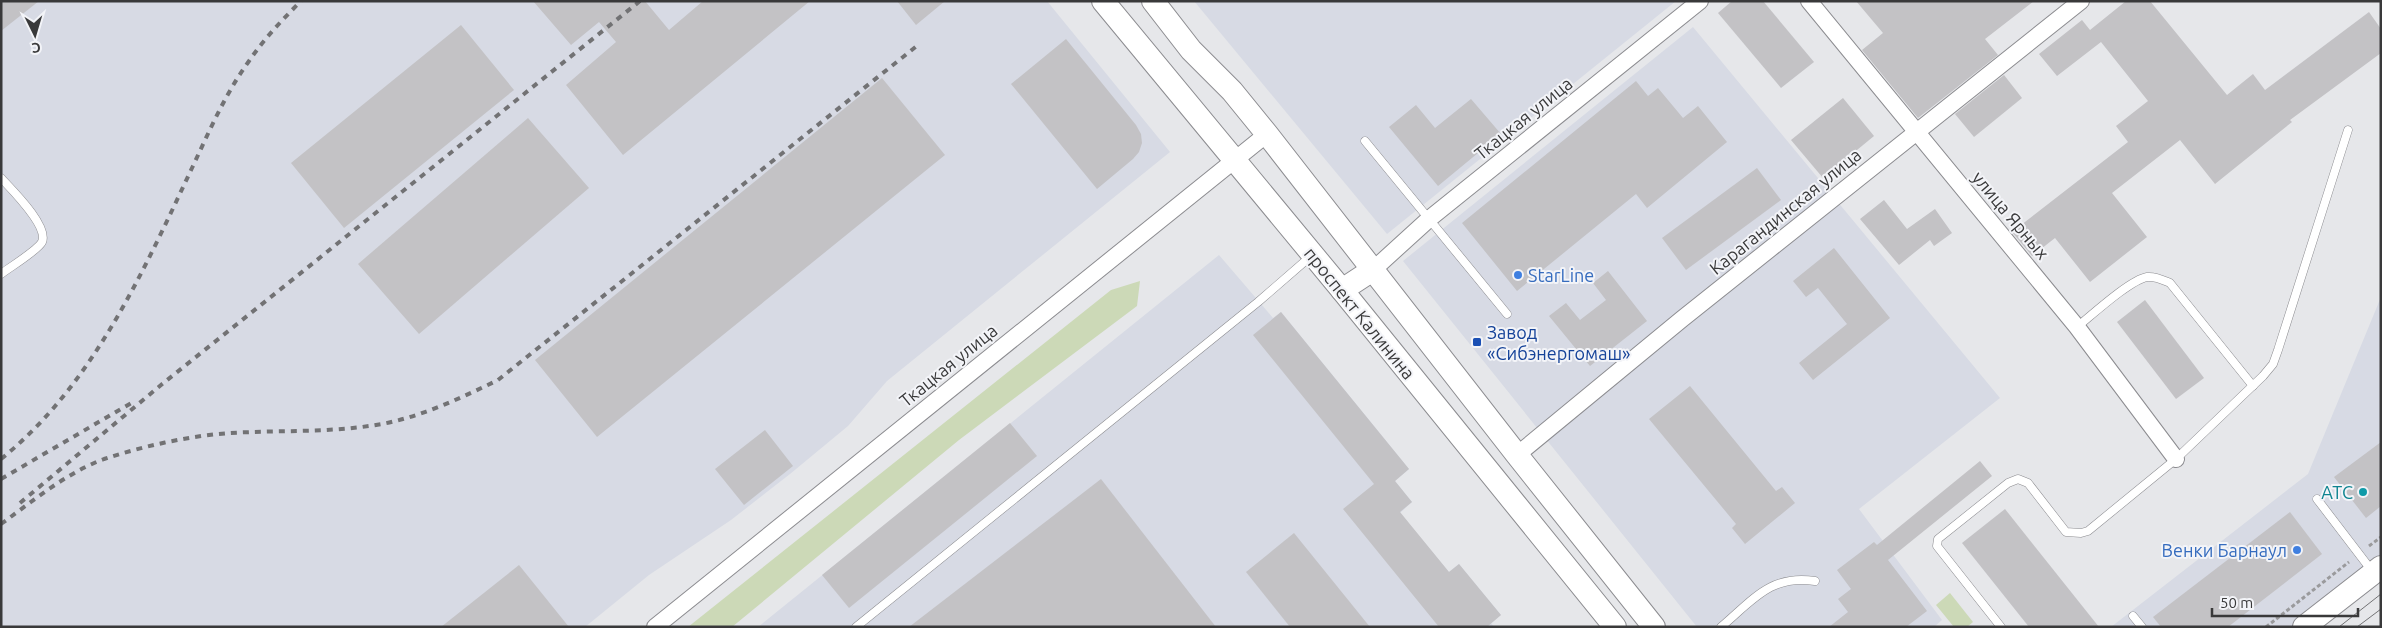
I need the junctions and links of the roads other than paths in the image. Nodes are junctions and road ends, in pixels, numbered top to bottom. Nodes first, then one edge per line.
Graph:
1 (1103, 1) edge
2 (1152, 1) edge
3 (1700, 1) edge
4 (1809, 1) edge
5 (2081, 1) edge
6 (2348, 130) dead end
7 (1915, 132) junction
8 (1267, 134) junction
9 (1365, 141) dead end
10 (1233, 161) junction
11 (1, 178) edge
12 (1429, 219) junction
13 (1312, 255) junction
14 (1374, 269) junction
15 (1, 274) edge
16 (1342, 290) junction
17 (1507, 314) dead end
18 (2077, 327) junction
19 (2253, 386) junction
20 (1517, 455) junction
21 (2176, 459) junction
22 (2317, 499) dead end
23 (2377, 570) edge
24 (1816, 581) dead end
25 (2134, 616) dead end
26 (654, 627) edge
27 (856, 627) edge
28 (1615, 627) edge
29 (1654, 627) edge
30 (1721, 627) edge
31 (2001, 627) edge
32 (2142, 627) edge
33 (2304, 627) edge

1 - 10 main road, проспект Калинина
2 - 8 main road, проспект Калинина
3 - 12 street, Ткацкая улица
4 - 7 street, улица Ярных
5 - 7 street, Карагандинская улица
6 - 19 lane
7 - 18 street, улица Ярных
7 - 20 street, Карагандинская улица
8 - 10 street, Ткацкая улица
8 - 14 main road, проспект Калинина
9 - 12 lane
10 - 13 main road, проспект Калинина
10 - 26 street, Ткацкая улица
11 - 15 lane
12 - 14 street, Ткацкая улица
12 - 17 lane
13 - 16 main road, проспект Калинина
13 - 27 lane
14 - 16 main road
14 - 20 main road, проспект Калинина
16 - 28 main road, проспект Калинина
18 - 19 lane
18 - 21 street, улица Ярных
19 - 21 lane
20 - 29 main road, проспект Калинина
21 - 31 lane
22 - 23 lane
23 - 33 main road
24 - 30 lane
25 - 32 lane

